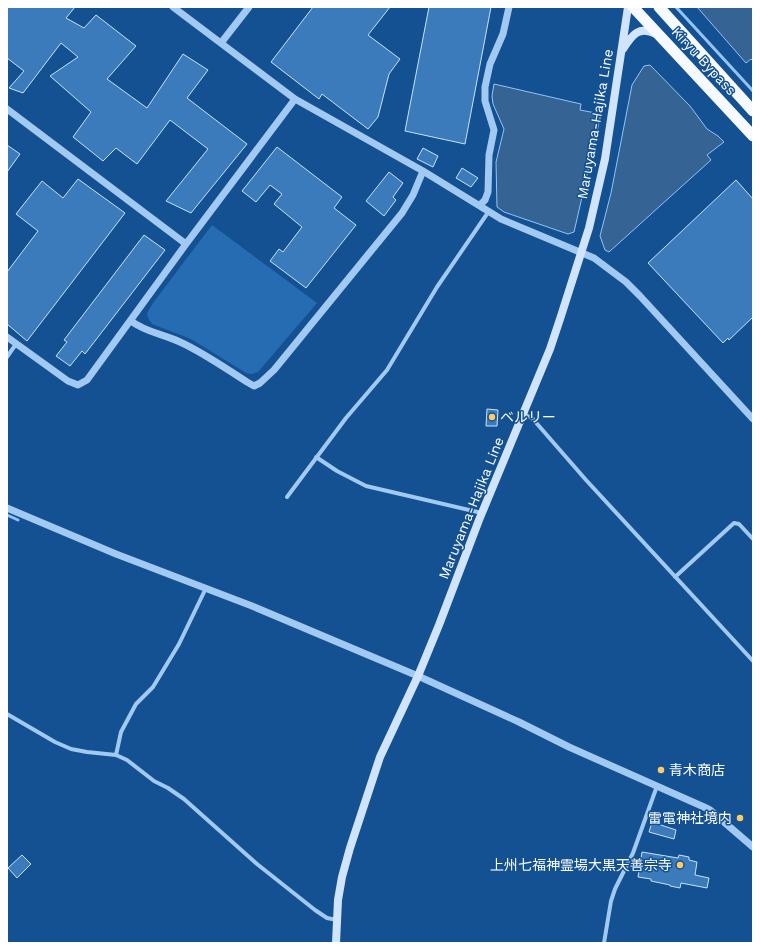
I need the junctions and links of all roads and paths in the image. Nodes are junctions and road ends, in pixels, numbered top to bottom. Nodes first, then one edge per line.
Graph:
1 (173, 7) edge
2 (249, 7) edge
3 (509, 7) edge
4 (628, 7) edge
5 (634, 7) edge
6 (659, 7) edge
7 (659, 35) junction
8 (222, 43) junction
9 (621, 50) junction
10 (295, 99) junction
11 (7, 109) edge
12 (753, 111) edge
13 (753, 136) edge
14 (423, 171) junction
15 (480, 205) junction
16 (489, 210) junction
17 (186, 244) junction
18 (581, 252) junction
19 (131, 321) junction
20 (7, 337) edge
21 (16, 344) junction
22 (7, 357) edge
23 (523, 414) junction
24 (753, 419) edge
25 (316, 457) junction
26 (287, 497) dead end
27 (7, 508) edge
28 (482, 513) junction
29 (753, 539) edge
30 (675, 577) junction
31 (206, 588) junction
32 (753, 661) edge
33 (418, 676) junction
34 (7, 714) edge
35 (116, 755) junction
36 (657, 786) junction
37 (753, 847) edge
38 (337, 920) junction
39 (336, 943) edge
40 (604, 943) edge

1 - 8 street
2 - 8 street
3 - 15 street
4 - 9 main road, Maruyama-Hajika Line
5 - 7 highway, Kiryu Bypass
6 - 12 highway, Kiryu Bypass
7 - 9 main road
7 - 13 highway, Kiryu Bypass
8 - 10 street
9 - 18 main road, Maruyama-Hajika Line
10 - 14 street
10 - 17 street
11 - 17 street
14 - 15 street
14 - 19 street
15 - 16 street
16 - 18 street
16 - 25 street
17 - 19 street
18 - 23 main road, Maruyama-Hajika Line
18 - 24 street
19 - 21 street
20 - 21 street
21 - 22 street
23 - 28 main road, Maruyama-Hajika Line
23 - 30 street
25 - 26 street
25 - 28 street
27 - 31 street
28 - 33 main road, Maruyama-Hajika Line
29 - 30 street
30 - 32 street
31 - 33 street
31 - 35 street
33 - 36 street
33 - 38 main road, Maruyama-Hajika Line
34 - 35 street
35 - 38 street
36 - 37 street
36 - 40 street
38 - 39 main road, Maruyama-Hajika Line

